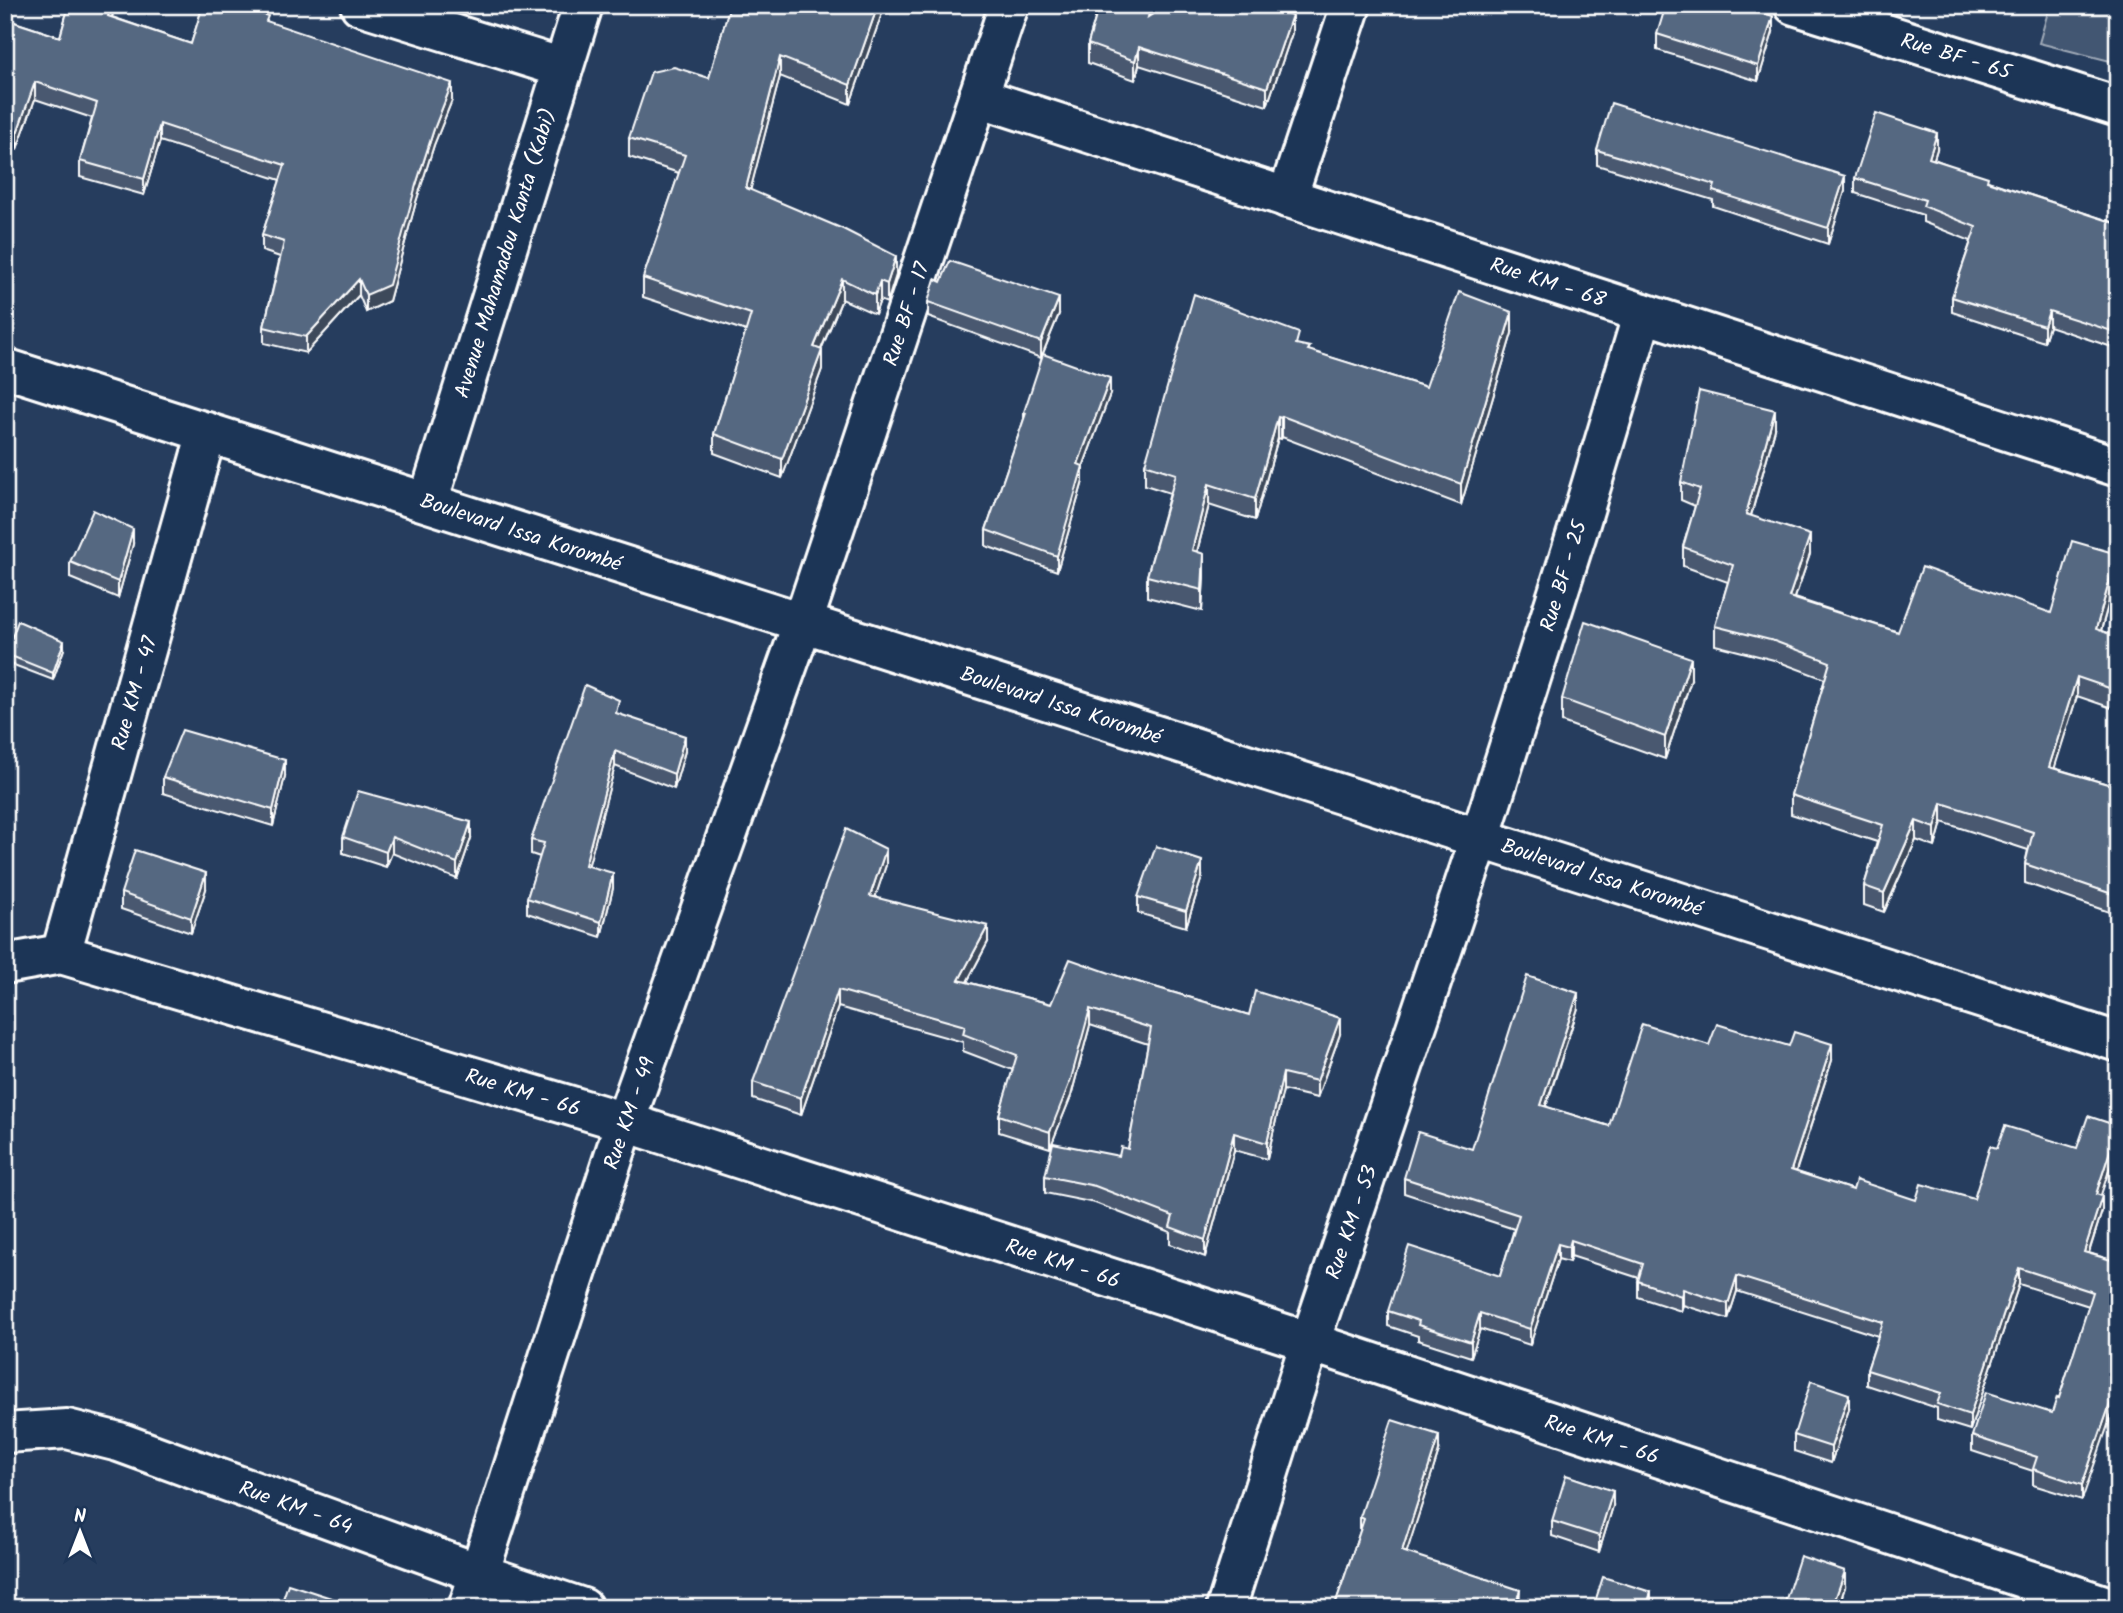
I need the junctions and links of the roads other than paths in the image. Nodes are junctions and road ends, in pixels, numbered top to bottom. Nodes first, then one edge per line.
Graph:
1 (360, 5) edge
2 (583, 5) edge
3 (1009, 5) edge
4 (1351, 5) edge
5 (1794, 5) edge
6 (563, 68) junction
7 (978, 97) junction
8 (2118, 107) edge
9 (1287, 198) junction
10 (1643, 313) junction
11 (5, 368) edge
12 (207, 432) junction
13 (2118, 467) edge
14 (428, 502) junction
15 (803, 622) junction
16 (1480, 838) junction
17 (61, 954) junction
18 (5, 964) edge
19 (2118, 1042) edge
20 (625, 1122) junction
21 (1310, 1342) junction
22 (5, 1433) edge
23 (473, 1590) edge
24 (583, 1608) edge
25 (1226, 1608) edge
26 (2113, 1608) edge

1 - 6 street
2 - 6 street, Avenue Mahamadou Kanta (Kabi)
3 - 7 street, Rue BF - 17
4 - 9 street
5 - 8 street, Rue BF - 65
6 - 14 street, Avenue Mahamadou Kanta (Kabi)
7 - 9 street, Rue KM - 68
7 - 15 street, Rue BF - 17
9 - 10 street, Rue KM - 68
10 - 13 street, Rue KM - 68
10 - 16 street, Rue BF - 25
11 - 12 street, Boulevard Issa Korombé
12 - 14 street, Boulevard Issa Korombé
12 - 17 street, Rue KM - 47
14 - 15 street, Boulevard Issa Korombé
15 - 16 street, Boulevard Issa Korombé
15 - 20 street, Rue KM - 49
16 - 19 street, Boulevard Issa Korombé
16 - 21 street, Rue KM - 53
17 - 18 street, Rue KM - 66
17 - 20 street, Rue KM - 66
20 - 21 street, Rue KM - 66
20 - 23 street, Rue KM - 49
21 - 25 street, Rue KM - 53
21 - 26 street, Rue KM - 66
22 - 23 street, Rue KM - 64
23 - 24 street, Rue KM - 64

